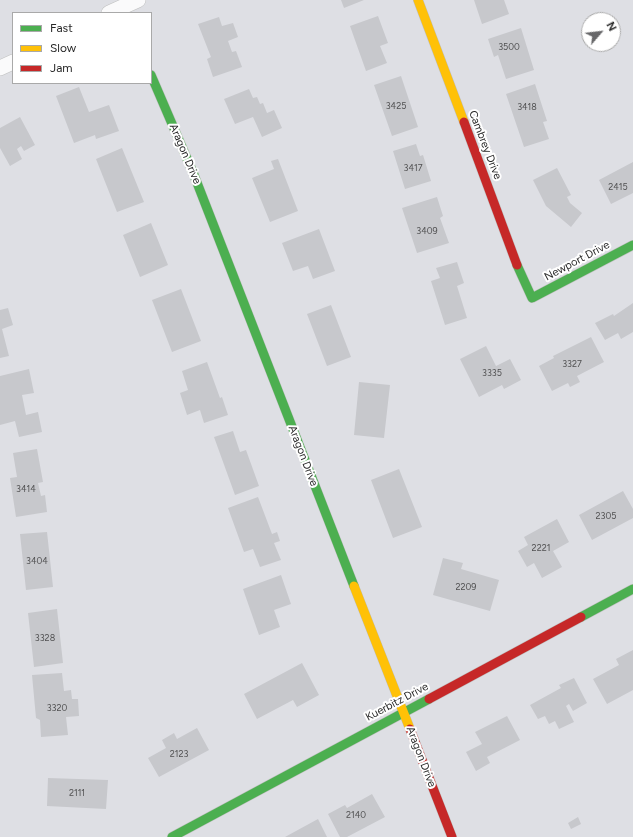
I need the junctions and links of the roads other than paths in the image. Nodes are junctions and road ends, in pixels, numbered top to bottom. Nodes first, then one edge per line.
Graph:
1 (138, 0) edge
2 (418, 0) edge
3 (118, 8) edge
4 (12, 62) edge
5 (0, 68) edge
6 (152, 78) edge
7 (633, 245) edge
8 (532, 298) joint
9 (633, 589) edge
10 (403, 712) junction
11 (172, 837) edge
12 (452, 837) edge

1 - 3 street
2 - 8 street, Cambrey Drive
4 - 5 street
6 - 10 street, Aragon Drive
7 - 8 street, Newport Drive
9 - 10 street, Kuerbitz Drive
10 - 11 street, Kuerbitz Drive
10 - 12 street, Aragon Drive

